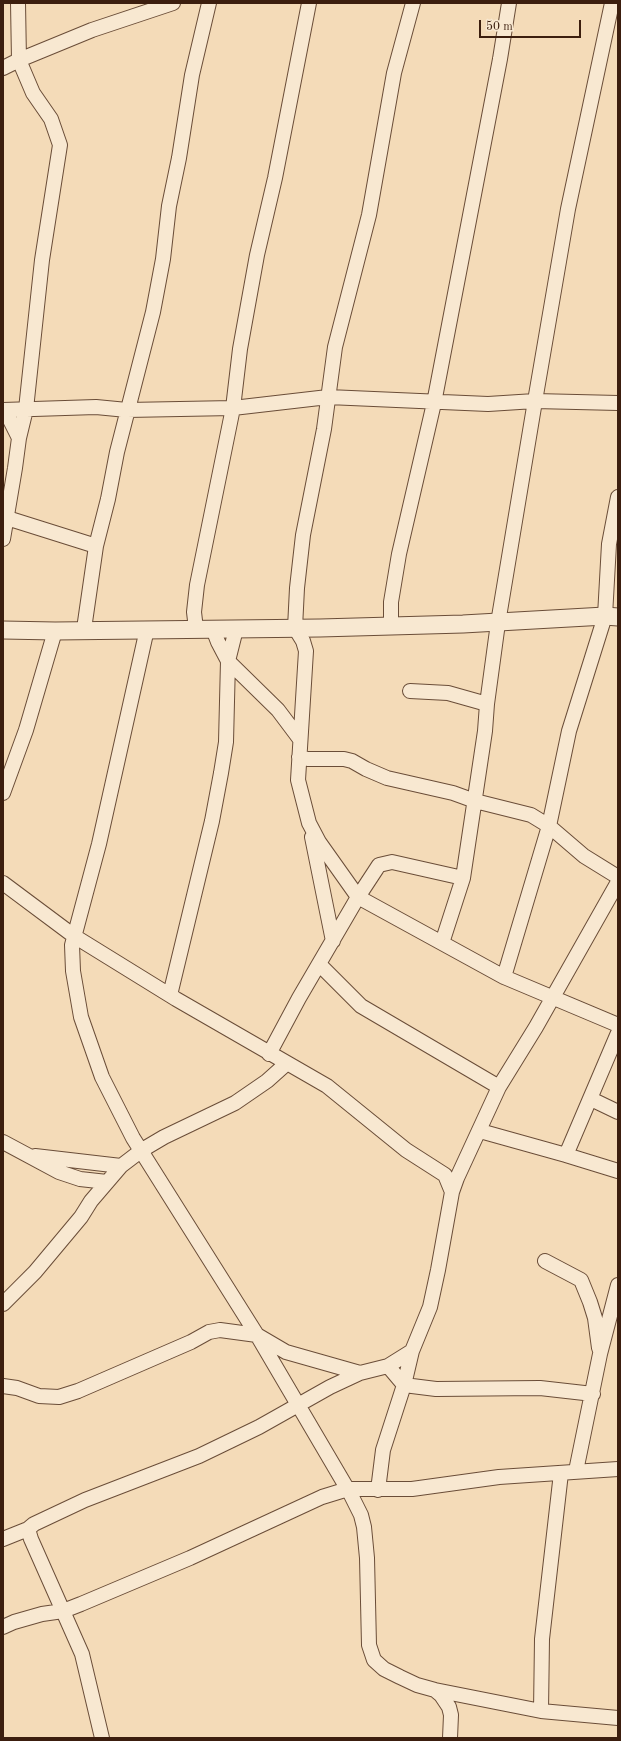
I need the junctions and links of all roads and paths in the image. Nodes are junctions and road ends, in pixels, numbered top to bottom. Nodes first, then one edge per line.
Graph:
1 (18, 3) edge
2 (173, 3) edge
3 (209, 3) edge
4 (309, 3) edge
5 (413, 3) edge
6 (508, 3) edge
7 (612, 3) edge
8 (19, 60) junction
9 (3, 68) edge
10 (328, 397) junction
11 (535, 401) junction
12 (434, 403) junction
13 (618, 403) edge
14 (232, 408) junction
15 (26, 409) junction
16 (4, 410) edge
17 (127, 410) junction
18 (19, 438) junction
19 (618, 497) edge
20 (7, 518) junction
21 (3, 539) edge
22 (96, 546) junction
23 (611, 617) edge
24 (498, 623) junction
25 (391, 626) junction
26 (295, 628) junction
27 (147, 629) junction
28 (205, 629) junction
29 (236, 629) junction
30 (3, 630) edge
31 (84, 630) junction
32 (55, 631) junction
33 (228, 661) junction
34 (410, 691) dead end
35 (487, 704) junction
36 (299, 738) junction
37 (300, 757) junction
38 (3, 793) edge
39 (474, 801) junction
40 (309, 823) junction
41 (549, 826) junction
42 (618, 877) edge
43 (463, 878) junction
44 (3, 882) edge
45 (618, 882) edge
46 (358, 897) junction
47 (74, 936) junction
48 (333, 941) junction
49 (442, 943) junction
50 (319, 964) junction
51 (504, 977) junction
52 (170, 995) junction
53 (553, 996) junction
54 (618, 1025) edge
55 (618, 1033) edge
56 (269, 1054) junction
57 (286, 1064) junction
58 (499, 1087) junction
59 (591, 1099) junction
60 (618, 1112) edge
61 (480, 1131) junction
62 (3, 1142) edge
63 (142, 1150) junction
64 (27, 1155) junction
65 (566, 1155) junction
66 (121, 1166) junction
67 (462, 1167) junction
68 (618, 1171) edge
69 (445, 1175) junction
70 (80, 1179) junction
71 (107, 1182) junction
72 (452, 1192) junction
73 (91, 1201) junction
74 (545, 1261) dead end
75 (618, 1285) edge
76 (3, 1304) edge
77 (257, 1335) junction
78 (412, 1352) junction
79 (600, 1354) junction
80 (388, 1366) junction
81 (360, 1373) junction
82 (404, 1385) junction
83 (3, 1386) edge
84 (593, 1394) junction
85 (298, 1404) junction
86 (618, 1470) edge
87 (576, 1471) junction
88 (561, 1473) junction
89 (348, 1489) junction
90 (378, 1490) junction
91 (28, 1529) junction
92 (3, 1539) edge
93 (63, 1611) junction
94 (3, 1627) edge
95 (435, 1690) junction
96 (541, 1711) junction
97 (618, 1718) edge
98 (102, 1738) edge
99 (450, 1738) edge

1 - 8 street
2 - 8 street
3 - 17 street
4 - 14 street
5 - 10 street
6 - 12 street
7 - 11 street
8 - 9 street
8 - 15 street
10 - 12 street
10 - 14 street
10 - 26 street
11 - 12 street
11 - 13 street
11 - 24 street
12 - 25 street
14 - 17 street
14 - 28 street
15 - 16 street
15 - 17 street
15 - 18 street
16 - 18 street
17 - 22 street
18 - 20 street
19 - 23 street
20 - 21 street
20 - 22 street
22 - 31 street
23 - 24 street
23 - 41 street
24 - 25 street
24 - 35 street
25 - 26 street
26 - 29 street
26 - 36 street
27 - 28 street
27 - 31 street
27 - 47 street
28 - 29 street
28 - 33 street
29 - 33 street
30 - 32 street
31 - 32 street
32 - 38 street
33 - 36 street
33 - 52 street
34 - 35 street
35 - 39 street
36 - 37 street
37 - 39 street
37 - 40 street
39 - 41 street
39 - 43 street
40 - 46 street
40 - 48 street
41 - 42 street
41 - 51 street
43 - 46 street
43 - 49 street
44 - 47 street
45 - 53 street
46 - 48 street
46 - 49 street
47 - 52 street
47 - 63 street
48 - 50 street
49 - 51 street
50 - 56 street
50 - 58 street
51 - 53 street
52 - 56 street
53 - 54 street
53 - 58 street
55 - 59 street
56 - 57 street
57 - 63 street
57 - 69 street
58 - 61 street
59 - 60 street
59 - 65 street
61 - 65 street
61 - 67 street
62 - 64 street
63 - 66 street
63 - 77 street
64 - 66 street
64 - 70 street
65 - 68 street
66 - 71 street
67 - 69 street
67 - 72 street
69 - 72 street
70 - 71 street
70 - 73 street
71 - 73 street
72 - 78 street
73 - 76 street
74 - 79 street
75 - 79 street
77 - 81 street
77 - 83 street
77 - 85 street
78 - 80 street
78 - 82 street
79 - 84 street
80 - 81 street
80 - 82 street
81 - 85 street
82 - 84 street
82 - 90 street
84 - 87 street
85 - 89 street
85 - 91 street
86 - 87 street
87 - 88 street
88 - 90 street
88 - 96 street
89 - 90 street
89 - 93 street
89 - 95 street
91 - 92 street
91 - 93 street
93 - 94 street
93 - 98 street
95 - 96 street
95 - 99 street
96 - 97 street

